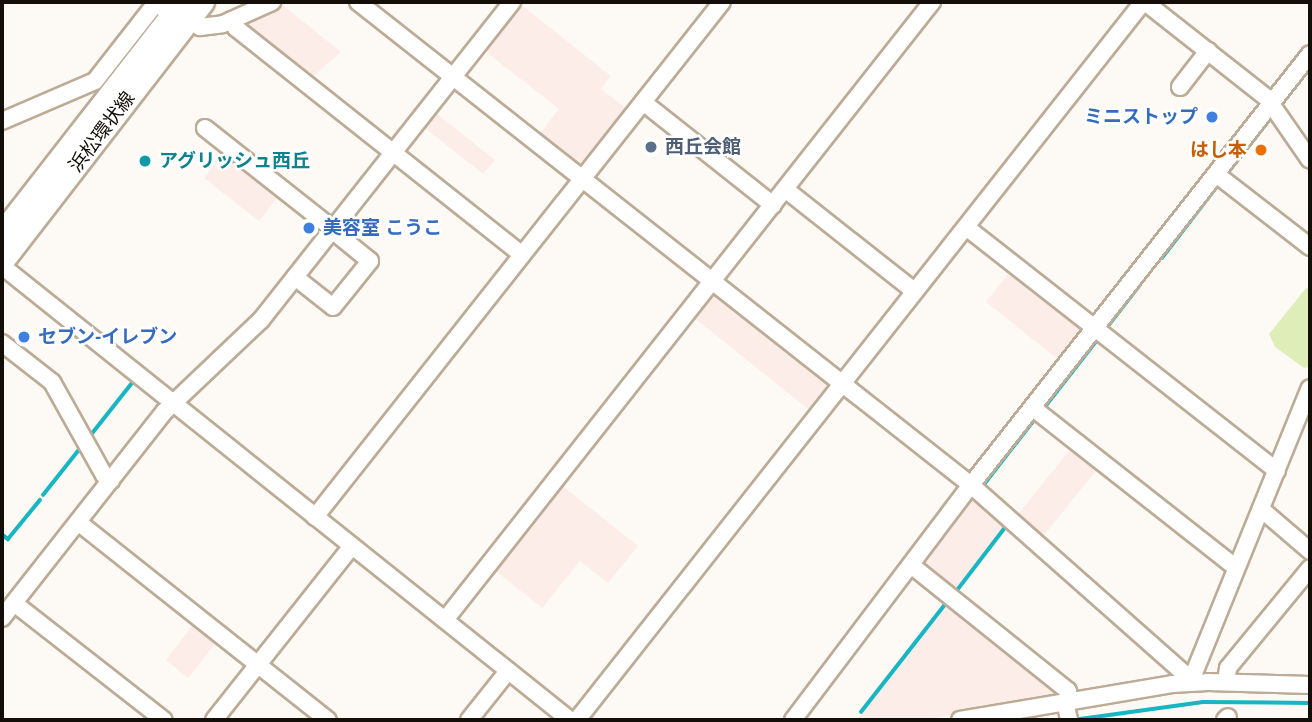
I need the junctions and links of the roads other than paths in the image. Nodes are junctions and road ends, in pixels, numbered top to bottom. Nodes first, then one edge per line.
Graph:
1 (272, 2) edge
2 (358, 2) edge
3 (512, 2) edge
4 (721, 2) edge
5 (932, 2) edge
6 (1144, 2) edge
7 (186, 9) edge
8 (232, 20) junction
9 (1208, 51) junction
10 (1310, 54) edge
11 (453, 76) junction
12 (1180, 87) dead end
13 (643, 102) junction
14 (1271, 104) junction
15 (2, 121) edge
16 (205, 128) dead end
17 (393, 153) junction
18 (1310, 160) edge
19 (1216, 174) junction
20 (582, 178) junction
21 (785, 189) junction
22 (773, 205) junction
23 (966, 226) junction
24 (332, 230) junction
25 (2, 232) edge
26 (1310, 247) edge
27 (522, 255) junction
28 (2, 264) edge
29 (295, 277) junction
30 (712, 281) junction
31 (915, 291) junction
32 (1094, 329) junction
33 (2, 343) edge
34 (842, 383) junction
35 (1309, 393) edge
36 (173, 403) junction
37 (1033, 408) junction
38 (1277, 471) junction
39 (111, 480) junction
40 (971, 485) junction
41 (1261, 509) junction
42 (316, 517) junction
43 (78, 522) junction
44 (352, 546) junction
45 (1310, 551) edge
46 (911, 565) junction
47 (1236, 568) junction
48 (1310, 568) edge
49 (14, 603) junction
50 (2, 618) edge
51 (445, 620) junction
52 (258, 665) junction
53 (508, 671) junction
54 (1189, 681) junction
55 (1226, 682) junction
56 (1310, 685) edge
57 (1067, 708) edge
58 (164, 720) edge
59 (214, 720) edge
60 (328, 720) edge
61 (470, 720) edge
62 (570, 720) edge
63 (577, 720) edge
64 (793, 720) edge
65 (960, 720) edge

1 - 8 street
2 - 11 street
3 - 11 street
4 - 13 street
5 - 21 street
6 - 9 street
6 - 23 street
7 - 8 street
7 - 15 street
7 - 25 main road, 浜松環状線
7 - 28 main road, 浜松環状線
8 - 17 street
9 - 12 street
9 - 14 street
10 - 14 street
11 - 17 street
11 - 20 street
13 - 20 street
13 - 22 street
14 - 18 street
14 - 19 street
16 - 24 street
17 - 24 street
17 - 27 street
19 - 26 street
19 - 32 street
20 - 27 street
20 - 30 street
21 - 22 street
21 - 31 street
22 - 30 street
23 - 31 street
23 - 32 street
24 - 29 street
24 - 29 street
27 - 42 street
28 - 36 street
29 - 36 street
30 - 34 street
30 - 51 street
31 - 34 street
32 - 37 street
32 - 38 street
33 - 39 street
34 - 40 street
34 - 63 street
35 - 38 street
36 - 39 street
36 - 42 street
37 - 40 street
37 - 47 street
38 - 41 street
39 - 43 street
40 - 46 street
40 - 54 street
41 - 45 street
41 - 47 street
42 - 44 street
43 - 49 street
43 - 52 street
44 - 51 street
44 - 52 street
46 - 57 street
46 - 64 street
47 - 54 street
48 - 55 street
49 - 50 street
49 - 58 street
51 - 53 street
52 - 59 street
52 - 60 street
53 - 61 street
53 - 62 street
54 - 55 street
54 - 57 street
55 - 56 street
57 - 65 street

